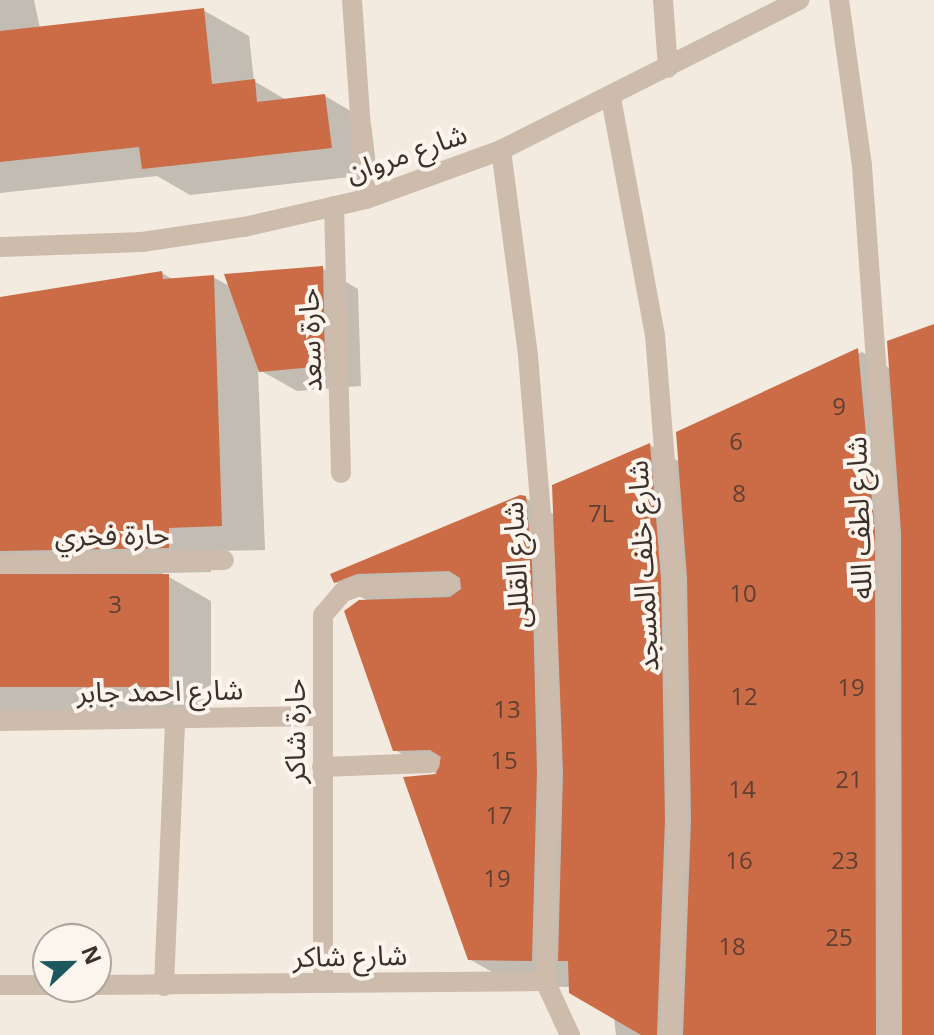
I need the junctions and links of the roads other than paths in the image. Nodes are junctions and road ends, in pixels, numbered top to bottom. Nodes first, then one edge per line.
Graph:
1 (352, 0) edge
2 (663, 0) edge
3 (799, 0) edge
4 (839, 0) edge
5 (668, 68) junction
6 (611, 98) junction
7 (501, 150) junction
8 (366, 199) junction
9 (334, 206) junction
10 (0, 247) edge
11 (341, 473) dead end
12 (224, 560) dead end
13 (0, 564) edge
14 (449, 584) dead end
15 (321, 716) junction
16 (175, 718) junction
17 (0, 721) edge
18 (430, 763) dead end
19 (322, 767) junction
20 (545, 981) junction
21 (323, 983) junction
22 (0, 985) edge
23 (32, 985) edge
24 (112, 985) edge
25 (164, 986) junction
26 (570, 1035) edge
27 (670, 1035) edge
28 (889, 1035) edge

1 - 8 street
2 - 5 street
3 - 5 street, شارع مروان
4 - 28 street, شارع لطف الله
5 - 6 street, شارع مروان
6 - 7 street, شارع مروان
6 - 27 street, شارع خلف المسجد
7 - 8 street, شارع مروان
7 - 20 street, شارع القللى
8 - 9 street, شارع مروان
9 - 10 street, شارع مروان
9 - 11 street, حارة سعد
12 - 13 street, حارة فخري
14 - 15 street, حارة شاكر
15 - 16 street, شارع احمد جابر
15 - 19 street, حارة شاكر
16 - 17 street, شارع احمد جابر
16 - 25 street
18 - 19 street
19 - 21 street, حارة شاكر
20 - 21 street, شارع شاكر
20 - 26 street
21 - 25 street, شارع شاكر
22 - 23 street
24 - 25 street, شارع شاكر

